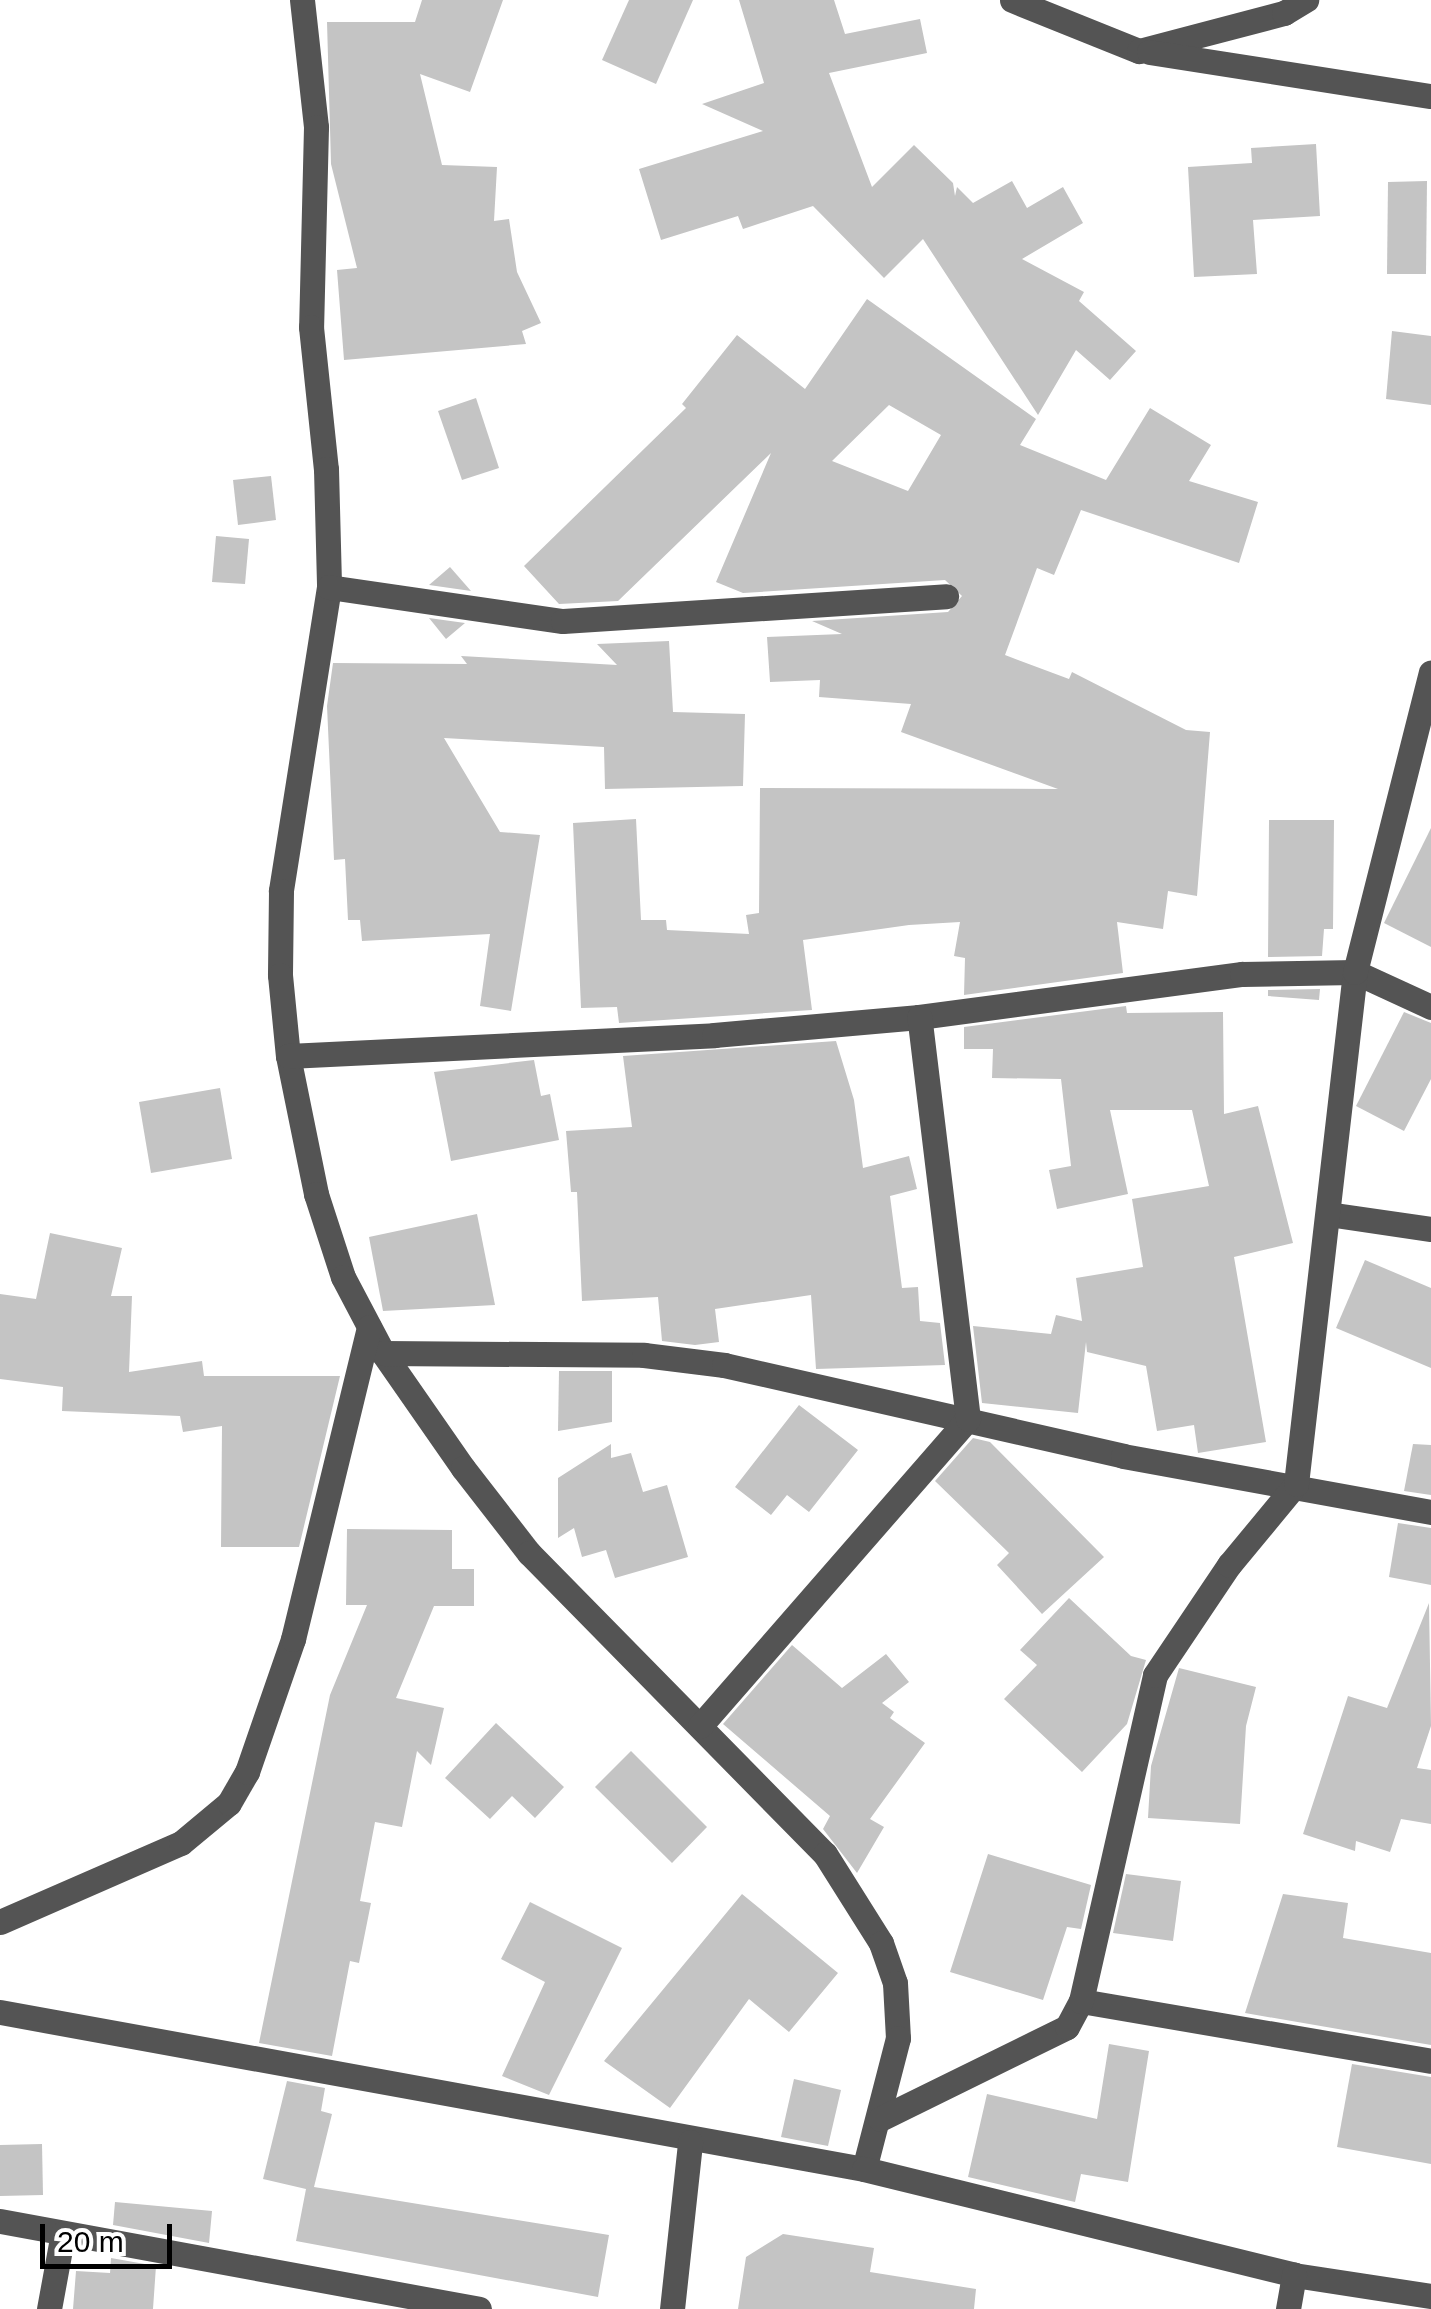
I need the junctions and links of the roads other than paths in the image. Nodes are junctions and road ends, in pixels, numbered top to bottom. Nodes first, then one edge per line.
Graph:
1 (1012, 0) edge
2 (1306, 0) edge
3 (308, 4) edge
4 (1139, 51) junction
5 (1431, 96) edge
6 (329, 587) junction
7 (946, 596) dead end
8 (1431, 672) edge
9 (1355, 972) junction
10 (1431, 1006) edge
11 (919, 1017) junction
12 (288, 1056) junction
13 (1328, 1214) junction
14 (1431, 1229) edge
15 (368, 1327) junction
16 (382, 1353) junction
17 (968, 1419) junction
18 (1296, 1484) junction
19 (1431, 1512) edge
20 (700, 1726) junction
21 (0, 1922) edge
22 (1081, 2002) junction
23 (0, 2012) edge
24 (1431, 2062) edge
25 (880, 2119) junction
26 (690, 2142) junction
27 (864, 2169) junction
28 (0, 2221) edge
29 (63, 2233) junction
30 (1294, 2274) junction
31 (1431, 2296) edge
32 (49, 2309) edge
33 (479, 2309) edge
34 (672, 2309) edge
35 (1288, 2309) edge

1 - 4 street
2 - 4 street
3 - 6 street
4 - 5 street
6 - 7 street
6 - 12 street
8 - 9 street
9 - 10 street
9 - 11 street
9 - 13 street
11 - 12 street
11 - 17 street
12 - 15 street
13 - 14 street
13 - 18 street
15 - 16 street
15 - 21 street
16 - 17 street
16 - 20 street
17 - 18 street
17 - 20 street
18 - 19 street
18 - 22 street
20 - 25 street
22 - 24 street
22 - 25 street
23 - 26 street
25 - 27 street
26 - 27 street
26 - 34 street
27 - 30 street
28 - 29 street
29 - 32 street
29 - 33 street
30 - 31 street
30 - 35 street

